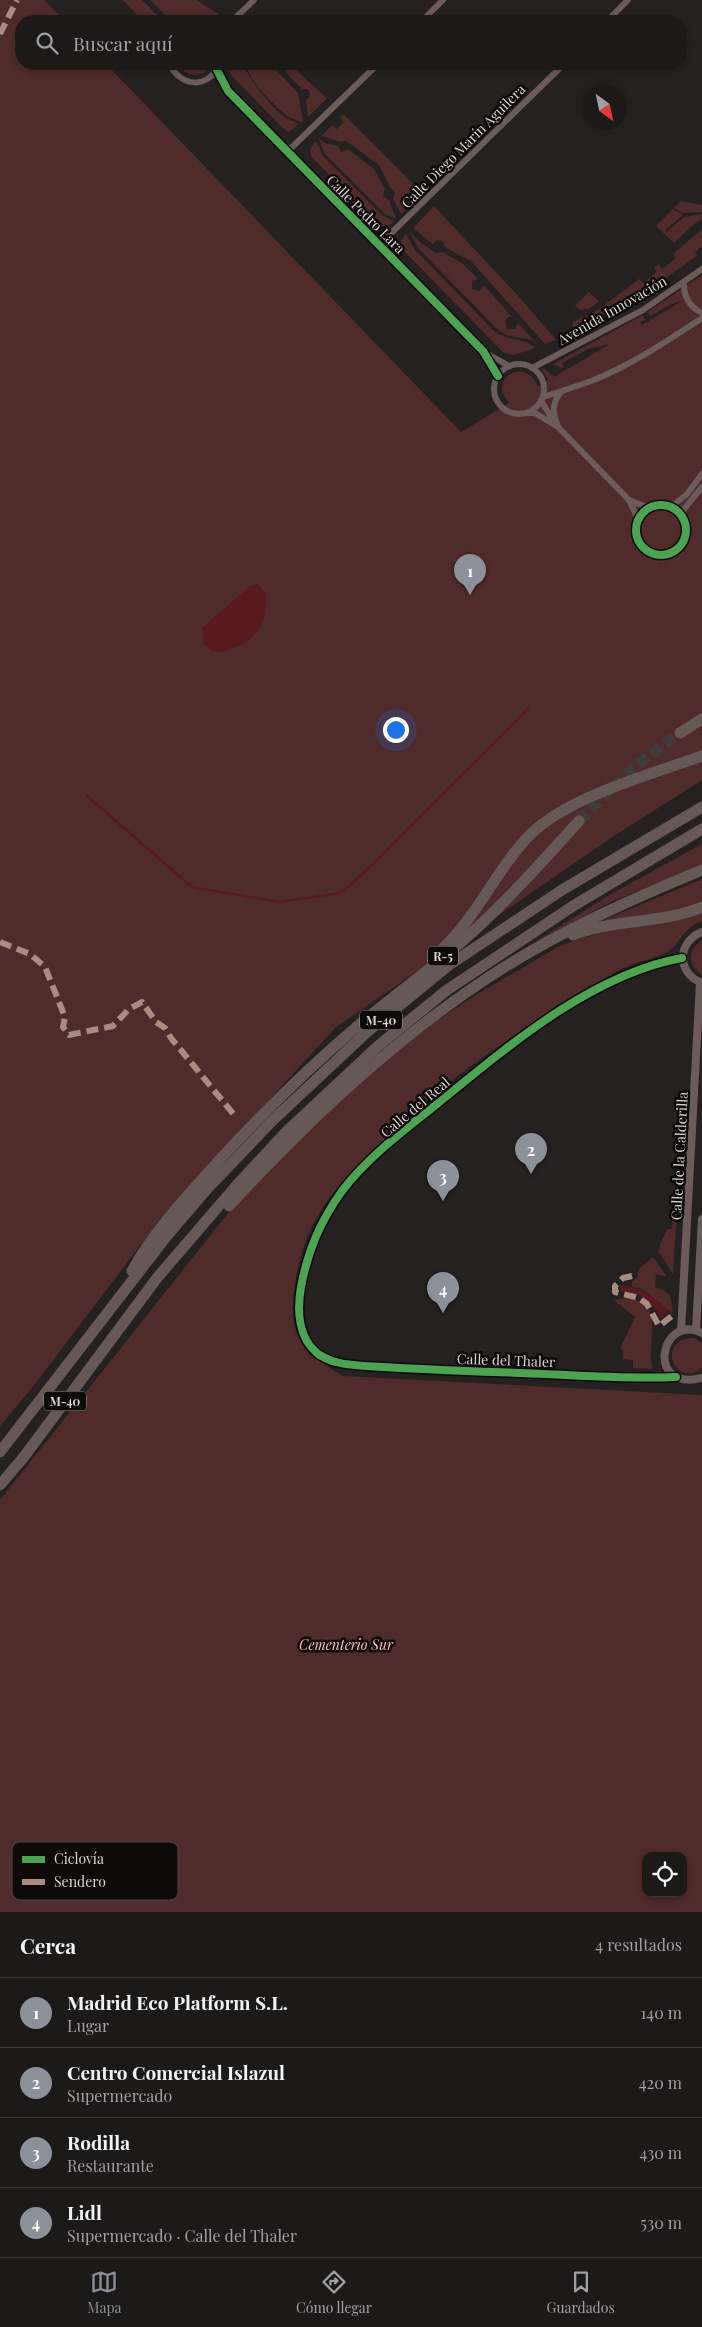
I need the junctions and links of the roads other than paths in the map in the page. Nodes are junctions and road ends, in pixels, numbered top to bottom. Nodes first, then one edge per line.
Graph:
1 (254, 0) edge
2 (443, 0) edge
3 (628, 0) edge
4 (238, 15) edge
5 (428, 15) edge
6 (613, 15) edge
7 (174, 70) edge
8 (215, 70) edge
9 (219, 70) edge
10 (372, 70) edge
11 (558, 70) edge
12 (206, 80) junction
13 (225, 88) junction
14 (287, 152) junction
15 (379, 245) junction
16 (702, 269) edge
17 (684, 282) junction
18 (702, 313) edge
19 (702, 318) edge
20 (483, 351) junction
21 (509, 366) junction
22 (532, 368) junction
23 (498, 376) junction
24 (562, 390) junction
25 (542, 399) junction
26 (526, 413) junction
27 (558, 427) junction
28 (702, 474) edge
29 (702, 487) edge
30 (630, 500) junction
31 (671, 507) junction
32 (649, 508) junction
33 (680, 514) junction
34 (638, 519) junction
35 (702, 719) edge
36 (680, 733) tunnel mouth
37 (702, 756) edge
38 (702, 807) edge
39 (579, 820) tunnel mouth
40 (702, 829) edge
41 (702, 870) edge
42 (702, 907) edge
43 (702, 932) edge
44 (682, 958) junction
45 (701, 983) edge
46 (468, 992) junction
47 (297, 1080) junction
48 (702, 1219) edge
49 (117, 1299) junction
50 (129, 1317) junction
51 (681, 1331) junction
52 (699, 1332) edge
53 (335, 1362) joint
54 (676, 1377) junction
55 (702, 1378) edge
56 (0, 1452) edge
57 (0, 1485) edge

1 - 4 street
2 - 5 street
3 - 6 street
7 - 12 street
8 - 12 street
9 - 13 street, Calle Pedro Lara
10 - 14 street
11 - 15 street, Calle Diego Marín Aguilera
12 - 13 street, Calle Pedro Lara
13 - 14 street, Calle Pedro Lara
14 - 15 street, Calle Pedro Lara
15 - 20 street, Calle Pedro Lara
16 - 17 street, Avenida Innovación
17 - 18 street
17 - 22 street, Avenida Innovación
19 - 24 street
20 - 21 street, Calle Pedro Lara
20 - 23 street, Calle Pedro Lara
21 - 22 street
21 - 23 street
22 - 25 street
23 - 26 street
24 - 25 street
24 - 27 street
25 - 26 street
25 - 27 street
26 - 27 street
27 - 30 street
28 - 31 street
29 - 33 street
30 - 32 street
30 - 34 street
31 - 32 street
31 - 33 street
32 - 34 street
33 - 34 street
35 - 36 highway
37 - 47 highway, M-40
38 - 49 highway, M-40
39 - 47 highway, R-5
40 - 50 highway, M-40
41 - 46 highway
42 - 46 highway
43 - 44 street
44 - 45 street
44 - 53 street, Calle del Real
45 - 51 street, Calle de la Calderilla
46 - 50 highway, M-40
47 - 49 highway, M-40
48 - 52 street, Calle de la Calderilla
49 - 56 highway, M-40
50 - 57 highway, M-40
51 - 52 street
51 - 54 street
53 - 54 street, Calle del Thaler
54 - 55 street, Calle del Thaler

